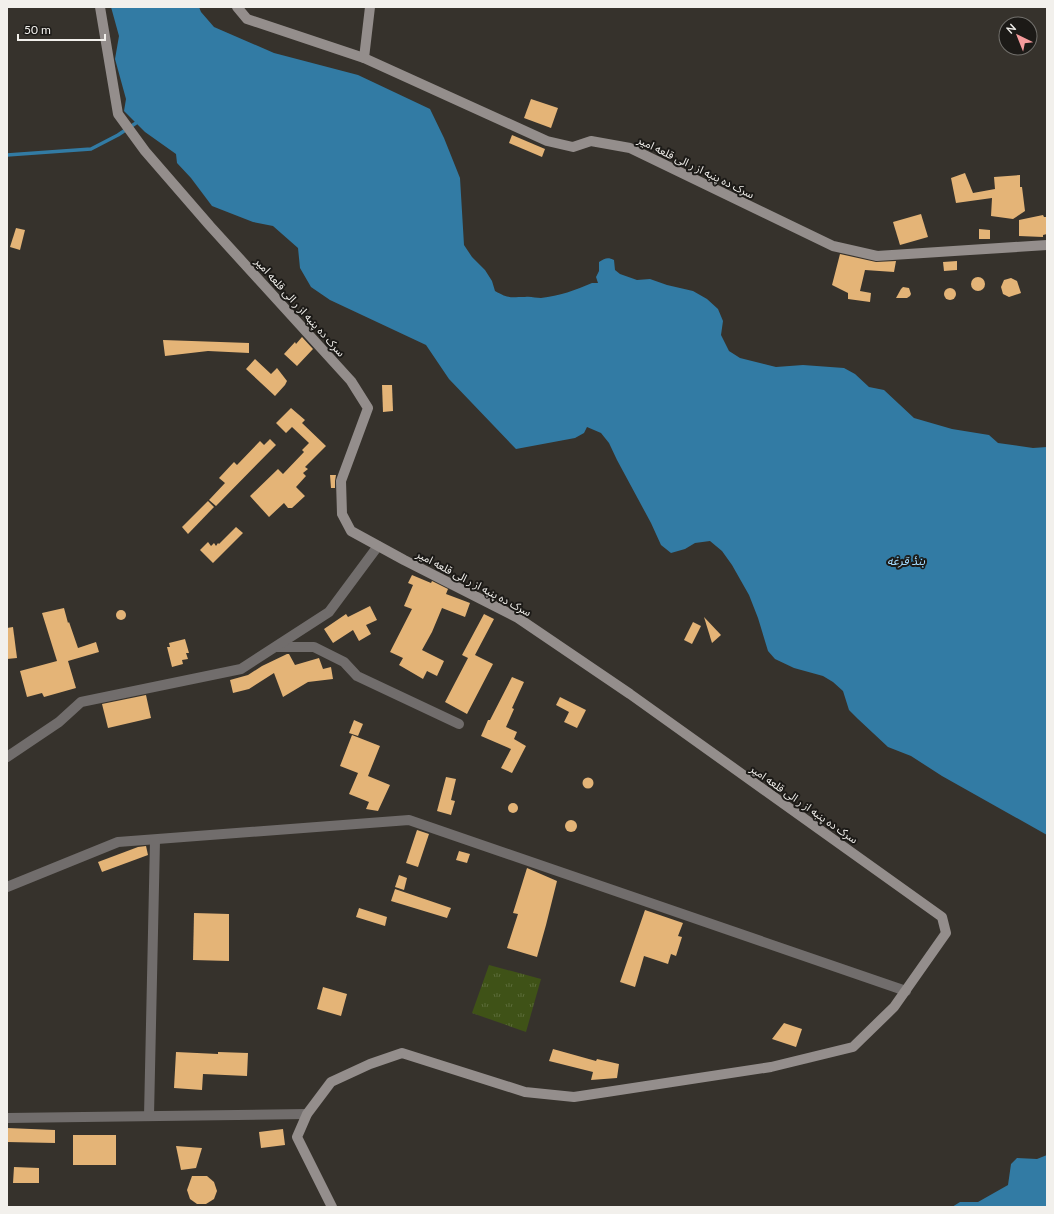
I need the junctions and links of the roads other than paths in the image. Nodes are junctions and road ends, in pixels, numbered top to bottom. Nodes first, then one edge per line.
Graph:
1 (100, 7) edge
2 (237, 7) edge
3 (370, 7) edge
4 (364, 58) junction
5 (1047, 245) edge
6 (378, 546) junction
7 (276, 647) junction
8 (459, 724) dead end
9 (7, 757) edge
10 (155, 840) junction
11 (7, 887) edge
12 (906, 991) junction
13 (307, 1114) junction
14 (149, 1116) junction
15 (7, 1118) edge
16 (332, 1207) edge

1 - 6 street, سرک ده پنبه از ر الی قلعه امیر
2 - 4 street, سرک ده پنبه از ر الی قلعه امیر
3 - 4 street
4 - 5 street, سرک ده پنبه از ر الی قلعه امیر
6 - 7 street
6 - 12 street, سرک ده پنبه از ر الی قلعه امیر
7 - 8 street
7 - 9 street
10 - 11 street
10 - 12 street
10 - 14 street
12 - 13 street, سرک ده پنبه از ر الی قلعه امیر
13 - 14 street
13 - 16 street, سرک ده پنبه از ر الی قلعه امیر
14 - 15 street

